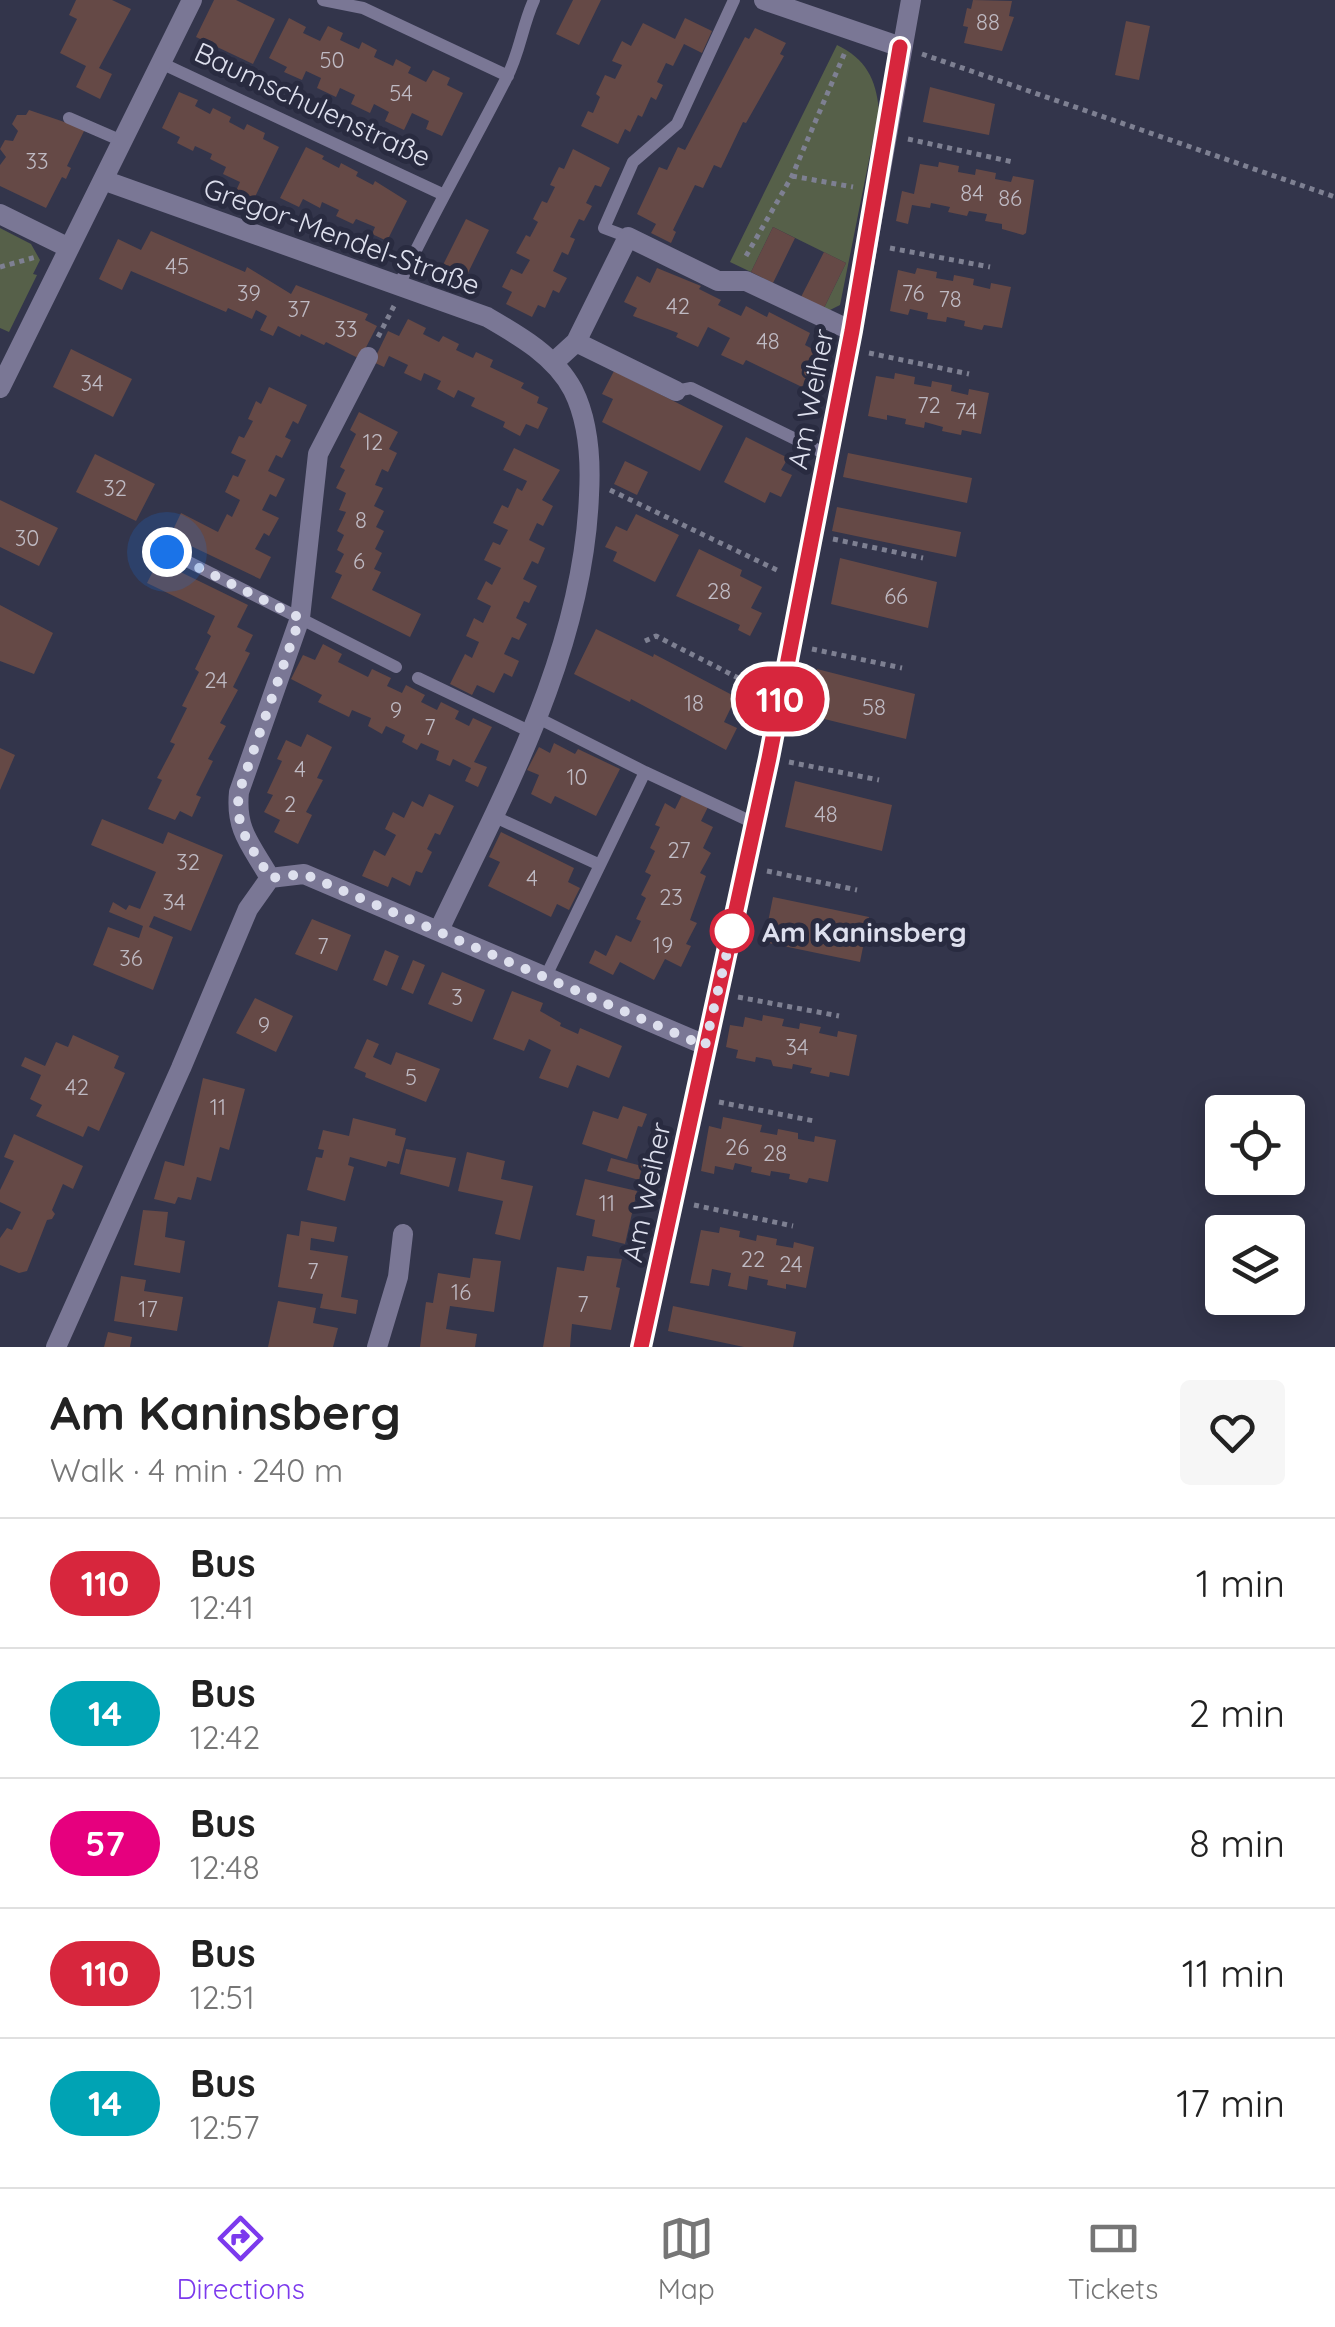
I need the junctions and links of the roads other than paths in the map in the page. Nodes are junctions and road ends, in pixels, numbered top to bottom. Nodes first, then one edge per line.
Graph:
1 (192, 0) edge
2 (323, 0) edge
3 (534, 0) edge
4 (734, 0) edge
5 (764, 0) edge
6 (911, 0) edge
7 (900, 47) junction
8 (161, 63) junction
9 (508, 76) junction
10 (69, 118) dead end
11 (122, 141) junction
12 (103, 180) junction
13 (442, 194) junction
14 (0, 214) edge
15 (628, 238) junction
16 (69, 248) junction
17 (399, 285) junction
18 (850, 340) junction
19 (576, 342) junction
20 (368, 357) road end
21 (553, 363) junction
22 (0, 388) edge
23 (676, 391) joint
24 (828, 455) junction
25 (167, 552) dead end
26 (300, 618) junction
27 (396, 667) dead end
28 (418, 678) dead end
29 (534, 725) junction
30 (645, 772) junction
31 (494, 816) junction
32 (754, 823) junction
33 (600, 865) junction
34 (270, 878) junction
35 (439, 930) junction
36 (546, 976) junction
37 (705, 1046) junction
38 (403, 1234) dead end
39 (56, 1347) edge
40 (377, 1347) edge
41 (641, 1347) edge

1 - 8 street, Baumschulenstraße
2 - 9 lane
3 - 9 lane, Baumschulenstraße
4 - 15 lane
5 - 7 street
6 - 7 street, Am Weiher
7 - 18 street, Am Weiher
8 - 11 street, Baumschulenstraße
8 - 13 lane, Baumschulenstraße
9 - 13 lane, Baumschulenstraße
10 - 11 lane
11 - 12 street, Baumschulenstraße
12 - 16 street, Baumschulenstraße
12 - 17 street, Gregor-Mendel-Straße
13 - 17 lane, Baumschulenstraße
14 - 16 street
15 - 18 street
15 - 19 street
16 - 22 street, Baumschulenstraße
17 - 21 street, Gregor-Mendel-Straße
18 - 24 street, Am Weiher
19 - 21 street
19 - 23 street
20 - 26 street
21 - 29 street, Gregor-Mendel-Straße
23 - 24 lane
24 - 32 street, Am Weiher
25 - 26 lane
26 - 27 lane
26 - 34 street
28 - 29 lane
29 - 30 lane
29 - 31 street, Gregor-Mendel-Straße
30 - 32 lane
30 - 33 lane
31 - 33 lane
31 - 35 street, Gregor-Mendel-Straße
32 - 37 street, Am Weiher
33 - 36 lane
34 - 35 street
34 - 39 street
35 - 36 street
36 - 37 street
37 - 41 street, Am Weiher
38 - 40 street

